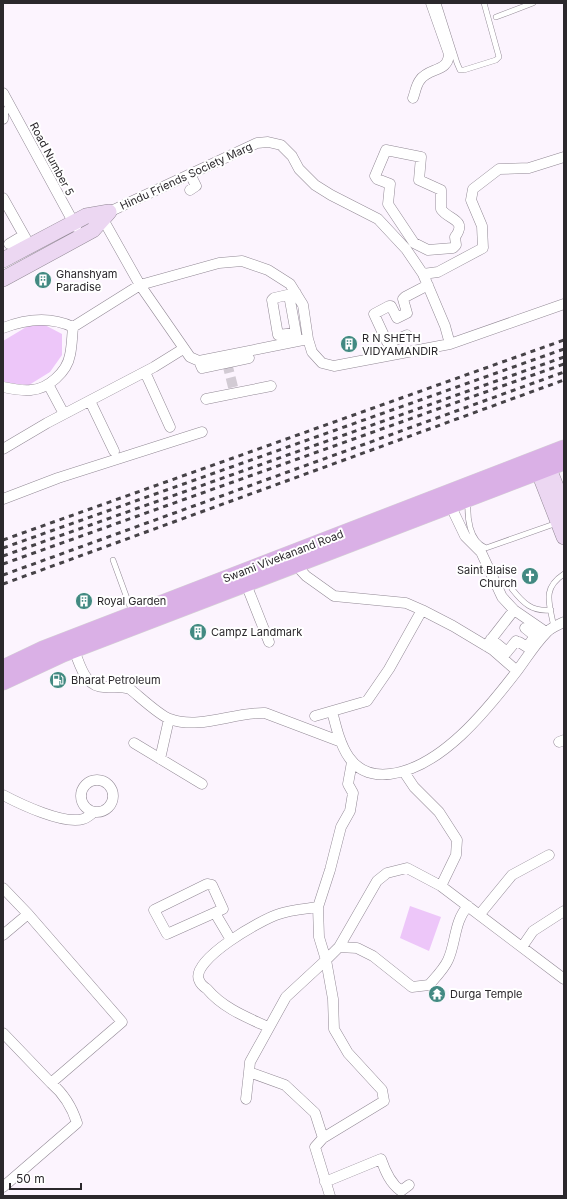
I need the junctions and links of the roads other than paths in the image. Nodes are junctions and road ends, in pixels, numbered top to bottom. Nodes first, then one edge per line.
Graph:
1 (431, 3) edge
2 (438, 3) edge
3 (484, 3) edge
4 (533, 3) edge
5 (496, 17) dead end
6 (4, 97) edge
7 (413, 98) dead end
8 (3, 112) edge
9 (3, 119) edge
10 (564, 157) edge
11 (190, 174) junction
12 (197, 186) dead end
13 (3, 198) edge
14 (388, 204) junction
15 (103, 215) junction
16 (378, 219) junction
17 (77, 230) junction
18 (27, 240) junction
19 (9, 244) dead end
20 (410, 246) junction
21 (4, 258) edge
22 (423, 274) junction
23 (3, 279) edge
24 (140, 285) junction
25 (428, 285) junction
26 (292, 294) junction
27 (564, 304) edge
28 (3, 328) edge
29 (73, 328) junction
30 (407, 335) dead end
31 (296, 337) junction
32 (308, 339) junction
33 (391, 342) junction
34 (450, 344) junction
35 (183, 349) junction
36 (395, 354) junction
37 (263, 355) dead end
38 (226, 360) junction
39 (144, 372) junction
40 (48, 384) junction
41 (271, 386) dead end
42 (3, 387) edge
43 (206, 399) dead end
44 (90, 401) junction
45 (64, 414) junction
46 (170, 427) dead end
47 (202, 432) dead end
48 (564, 448) edge
49 (3, 449) edge
50 (114, 451) dead end
51 (564, 462) edge
52 (541, 464) junction
53 (469, 498) junction
54 (3, 499) edge
55 (449, 504) junction
56 (564, 507) edge
57 (558, 522) junction
58 (564, 537) edge
59 (113, 560) dead end
60 (296, 564) junction
61 (564, 574) edge
62 (246, 584) junction
63 (512, 589) dead end
64 (422, 610) junction
65 (514, 610) junction
66 (551, 610) junction
67 (133, 615) junction
68 (564, 622) edge
69 (525, 628) dead end
70 (544, 631) junction
71 (269, 642) dead end
72 (489, 643) junction
73 (65, 650) junction
74 (504, 655) junction
75 (3, 668) edge
76 (517, 671) junction
77 (3, 682) edge
78 (332, 711) junction
79 (315, 716) dead end
80 (169, 719) junction
81 (339, 741) junction
82 (134, 743) dead end
83 (160, 759) junction
84 (352, 762) junction
85 (404, 772) junction
86 (202, 784) dead end
87 (3, 795) edge
88 (94, 812) dead end
89 (549, 855) dead end
90 (441, 886) junction
91 (3, 888) edge
92 (468, 906) junction
93 (318, 907) junction
94 (564, 911) edge
95 (215, 913) junction
96 (28, 914) junction
97 (480, 914) junction
98 (3, 935) edge
99 (231, 940) junction
100 (339, 947) junction
101 (522, 947) junction
102 (326, 960) junction
103 (564, 979) edge
104 (268, 1027) junction
105 (3, 1033) edge
106 (249, 1072) junction
107 (51, 1083) junction
108 (246, 1099) dead end
109 (323, 1138) junction
110 (325, 1182) junction
111 (409, 1185) dead end
112 (3, 1187) edge
113 (330, 1196) edge

1 - 7 street
2 - 3 lane
4 - 5 lane
6 - 17 street, Road Number 5
8 - 9 street
10 - 22 street
11 - 12 street
11 - 15 street, Hindu Friends Society Marg
11 - 16 street, Hindu Friends Society Marg
13 - 18 street
14 - 16 street
14 - 20 street
14 - 20 street
15 - 17 street, Hindu Friends Society Marg
15 - 24 street
16 - 20 street, Hindu Friends Society Marg
17 - 18 street, Hindu Friends Society Marg
17 - 23 street, Hindu Friends Society Marg
18 - 19 street
18 - 21 street, Hindu Friends Society Marg
20 - 22 street, Hindu Friends Society Marg
22 - 25 street, Hindu Friends Society Marg
24 - 26 street
24 - 29 street
24 - 35 street
25 - 33 street
25 - 34 street, Hindu Friends Society Marg
26 - 31 street
26 - 31 street
26 - 32 street
27 - 34 street
28 - 29 street
29 - 40 street
30 - 33 street
31 - 32 street
31 - 38 street
32 - 36 street
33 - 36 street
34 - 36 street
35 - 38 street
35 - 39 street
37 - 38 street
39 - 44 street
39 - 46 street
40 - 42 street
40 - 45 street
41 - 43 street
44 - 45 street
44 - 50 street
45 - 49 street
47 - 54 street
48 - 52 main road, Swami Vivekanand Road
51 - 52 main road, Swami Vivekanand Road
52 - 53 main road, Swami Vivekanand Road
52 - 55 main road, Swami Vivekanand Road
52 - 56 street
52 - 57 street
53 - 55 main road, Swami Vivekanand Road
53 - 57 lane
55 - 60 main road, Swami Vivekanand Road
55 - 65 street
55 - 67 main road, Swami Vivekanand Road
57 - 58 street
59 - 67 lane
60 - 62 main road, Swami Vivekanand Road
60 - 64 street
61 - 66 lane
62 - 71 street
62 - 73 main road, Swami Vivekanand Road
63 - 66 lane
64 - 72 street
64 - 78 street
65 - 70 street
65 - 72 street
66 - 70 lane
67 - 73 main road, Swami Vivekanand Road
68 - 70 street
69 - 70 street
70 - 74 street
70 - 76 street
72 - 74 street
73 - 75 main road, Swami Vivekanand Road
73 - 77 main road, Swami Vivekanand Road
73 - 80 street
74 - 76 street
76 - 85 street
78 - 79 street
78 - 81 street
80 - 81 street
80 - 83 street
81 - 84 street
82 - 83 street
83 - 86 street
84 - 85 street
84 - 93 street
85 - 90 street
87 - 88 street
89 - 97 street
90 - 92 street
90 - 100 street
91 - 96 street
92 - 97 street
92 - 100 street
93 - 99 street
93 - 102 street
94 - 101 street
95 - 95 street
95 - 99 street
96 - 98 street
96 - 107 street
97 - 101 street
99 - 104 street
100 - 102 street
101 - 103 street
102 - 104 street
102 - 109 street
104 - 106 street
105 - 107 street
106 - 108 street
106 - 109 street
107 - 112 street
109 - 110 street
110 - 111 street
110 - 113 street

